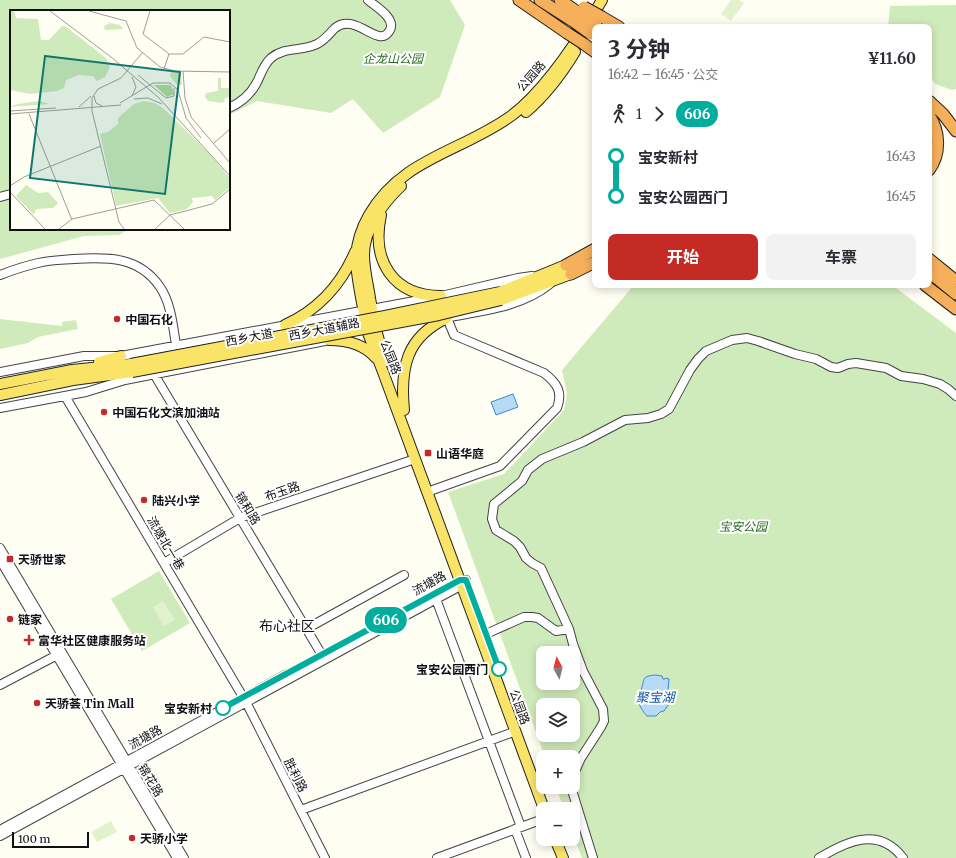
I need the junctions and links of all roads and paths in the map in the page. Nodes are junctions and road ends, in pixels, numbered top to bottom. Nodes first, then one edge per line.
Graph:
1 (368, 0) edge
2 (519, 0) edge
3 (540, 0) edge
4 (560, 0) edge
5 (572, 0) edge
6 (602, 0) edge
7 (608, 0) edge
8 (578, 14) junction
9 (592, 24) edge
10 (592, 24) edge
11 (593, 24) edge
12 (592, 25) edge
13 (592, 50) edge
14 (932, 104) edge
15 (230, 107) edge
16 (932, 120) edge
17 (956, 131) edge
18 (932, 164) edge
19 (10, 194) edge
20 (0, 197) edge
21 (384, 205) junction
22 (357, 246) junction
23 (592, 251) edge
24 (932, 261) edge
25 (592, 263) edge
26 (569, 270) junction
27 (0, 274) edge
28 (932, 274) edge
29 (550, 278) junction
30 (956, 281) edge
31 (929, 288) edge
32 (956, 294) edge
33 (441, 296) junction
34 (420, 300) junction
35 (956, 309) edge
36 (368, 310) junction
37 (447, 318) junction
38 (314, 320) junction
39 (421, 323) junction
40 (285, 325) junction
41 (372, 332) junction
42 (326, 341) junction
43 (176, 345) junction
44 (121, 356) junction
45 (380, 363) junction
46 (0, 372) edge
47 (129, 372) junction
48 (154, 374) junction
49 (72, 375) junction
50 (0, 384) edge
51 (17, 392) junction
52 (0, 395) edge
53 (65, 396) junction
54 (956, 396) edge
55 (0, 402) edge
56 (0, 408) edge
57 (404, 410) junction
58 (415, 459) junction
59 (430, 491) junction
60 (240, 518) junction
61 (0, 548) edge
62 (0, 560) edge
63 (164, 563) junction
64 (404, 575) dead end
65 (463, 582) junction
66 (436, 599) junction
67 (306, 629) junction
68 (569, 629) junction
69 (486, 634) junction
70 (59, 654) junction
71 (322, 655) junction
72 (0, 685) edge
73 (245, 700) junction
74 (516, 731) junction
75 (489, 741) junction
76 (580, 760) edge
77 (125, 765) junction
78 (573, 794) edge
79 (541, 802) edge
80 (548, 802) edge
81 (301, 810) junction
82 (536, 822) edge
83 (518, 828) junction
84 (0, 830) edge
85 (0, 836) edge
86 (558, 846) edge
87 (565, 846) edge
88 (177, 858) edge
89 (184, 858) edge
90 (325, 858) edge
91 (438, 858) edge
92 (526, 858) edge
93 (562, 858) edge
94 (569, 858) edge
95 (593, 858) edge
96 (819, 858) edge
97 (903, 858) edge

1 - 15 street
2 - 13 highway, bridge
3 - 8 highway
4 - 8 highway
5 - 8 highway
6 - 22 main road, 公园路
7 - 11 main road, 公园路
8 - 9 highway, bridge
8 - 10 highway, bridge
12 - 21 main road, 公园路
14 - 17 highway
16 - 18 highway
19 - 20 street
21 - 33 main road
21 - 36 main road, 公园路
22 - 36 main road, 公园路
22 - 40 main road
23 - 26 highway
24 - 30 highway
25 - 26 highway
26 - 29 main road, 西乡大道
27 - 43 street
28 - 32 highway
29 - 33 street, 西乡大道辅路
29 - 37 street, 西乡大道辅路
29 - 47 main road, 西乡大道, bridge
31 - 35 highway
33 - 34 street, 西乡大道辅路
34 - 36 street, 西乡大道辅路
34 - 39 street
36 - 38 street, 西乡大道辅路
36 - 41 main road, 公园路
37 - 39 street, 西乡大道辅路
37 - 57 main road
37 - 59 street
38 - 40 street, 西乡大道辅路
38 - 42 street
39 - 41 street, 西乡大道辅路
40 - 43 street, 西乡大道辅路
41 - 42 street, 西乡大道辅路
41 - 45 main road, 公园路
41 - 57 main road, 公园路
42 - 45 main road
42 - 48 street, 西乡大道辅路
43 - 44 street, 西乡大道辅路
44 - 46 street, 西乡大道辅路
44 - 49 main road
45 - 58 main road, 公园路
47 - 48 street, 西乡大道辅路
47 - 49 main road, 西乡大道
47 - 53 street, 西乡大道辅路
48 - 60 street, 锦和路
49 - 50 main road, 西乡大道
49 - 51 main road, 西乡大道
51 - 52 main road, 西乡大道
51 - 55 main road
53 - 56 street, 西乡大道辅路
53 - 63 street, 流塘北一巷
54 - 68 street
57 - 59 main road, 公园路
58 - 59 main road, 公园路
58 - 60 street, 布玉路
59 - 65 main road, 公园路
60 - 63 street, 布玉路
60 - 67 street, 锦和路
61 - 70 street, 锦花路
62 - 70 street, 锦花路
63 - 73 street, 流塘北一巷
64 - 67 street
65 - 66 street, 流塘路
65 - 69 main road, 公园路
65 - 71 street, 流塘路
65 - 74 main road, 公园路
66 - 73 street, 流塘路
66 - 75 street
67 - 71 street, 锦和路
68 - 69 street
68 - 76 street
69 - 80 main road, 公园路
70 - 72 street
70 - 77 street, 锦花路
71 - 73 street, 流塘路
73 - 77 street, 流塘路
73 - 81 street, 胜利路
74 - 75 street
74 - 79 main road, 公园路
75 - 81 street
75 - 83 street
77 - 84 street, 流塘路
77 - 85 street, 流塘路
77 - 88 street, 锦花路
77 - 89 street, 锦花路
78 - 95 street
81 - 90 street, 胜利路
82 - 83 street
83 - 91 street
83 - 92 street
86 - 93 main road
87 - 94 main road
96 - 97 street

